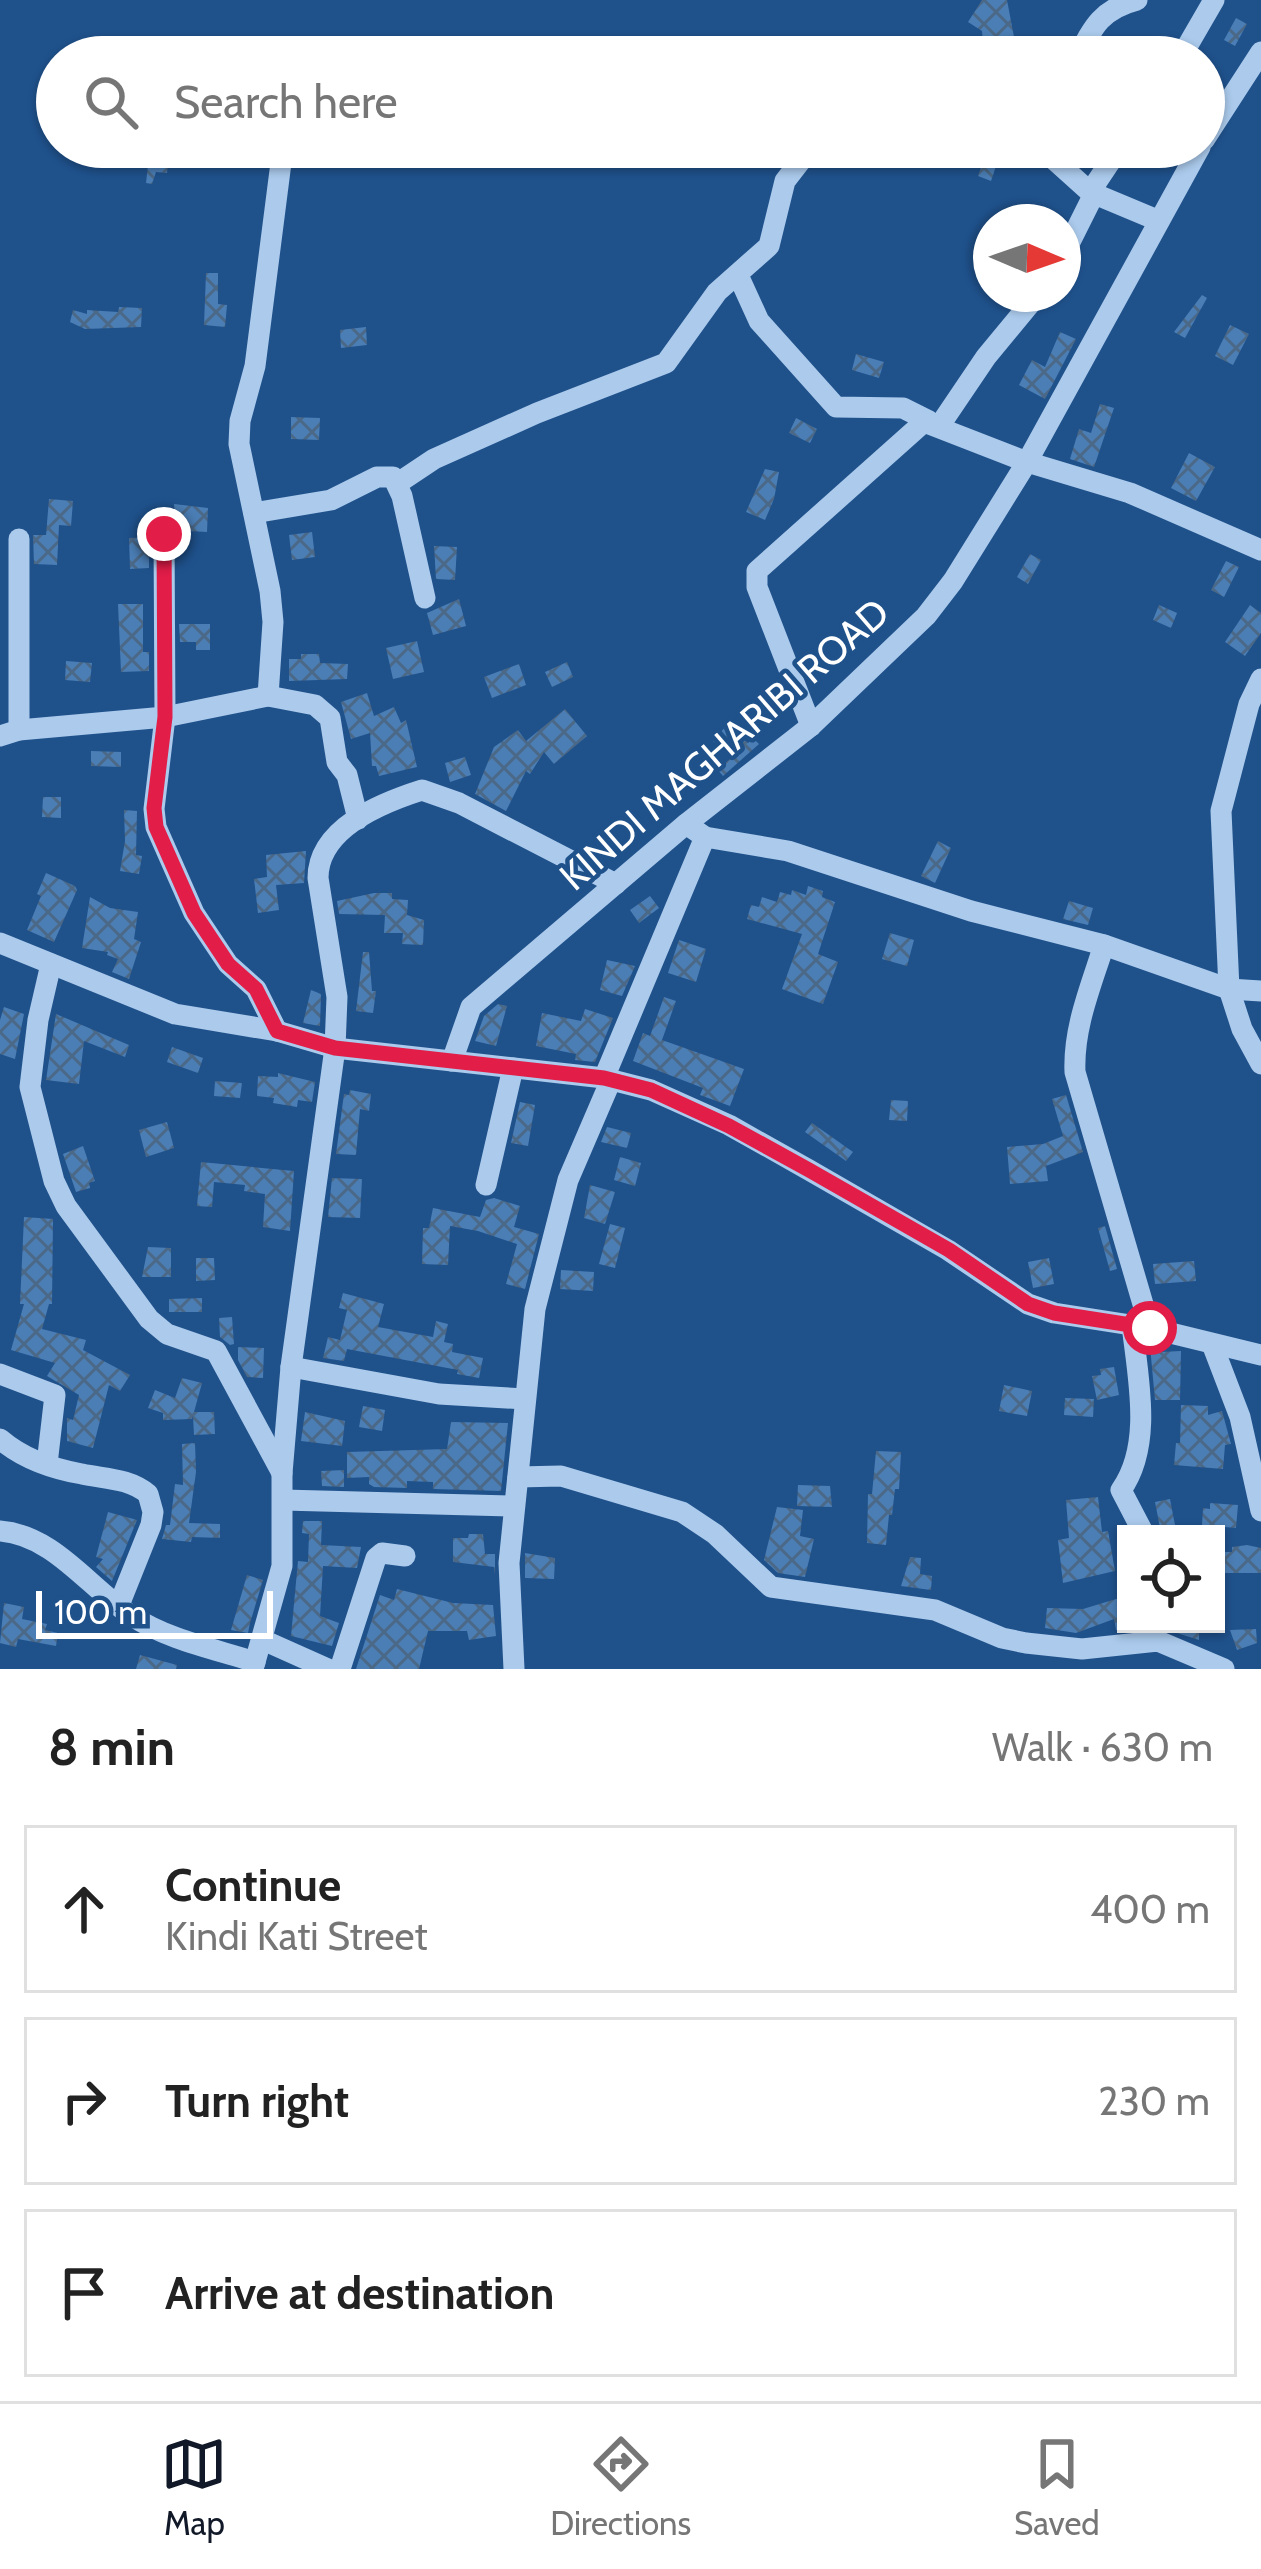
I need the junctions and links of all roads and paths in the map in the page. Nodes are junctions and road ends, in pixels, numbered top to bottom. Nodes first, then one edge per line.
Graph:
1 (1137, 0) edge
2 (1214, 0) edge
3 (1088, 36) edge
4 (1193, 36) edge
5 (1261, 52) edge
6 (1225, 108) edge
7 (280, 168) edge
8 (795, 168) edge
9 (1064, 168) edge
10 (1107, 168) edge
11 (1188, 168) edge
12 (1092, 193) junction
13 (1081, 217) edge
14 (1157, 220) junction
15 (738, 275) junction
16 (1023, 312) edge
17 (934, 423) junction
18 (1028, 462) junction
19 (398, 483) junction
20 (254, 513) junction
21 (164, 534) dead end
22 (20, 539) dead end
23 (1261, 550) edge
24 (425, 598) dead end
25 (1261, 679) edge
26 (268, 696) junction
27 (1255, 710) edge
28 (165, 717) junction
29 (811, 726) junction
30 (9, 733) edge
31 (358, 819) junction
32 (686, 824) junction
33 (705, 837) junction
34 (616, 884) junction
35 (0, 944) edge
36 (1104, 945) junction
37 (51, 964) junction
38 (1229, 989) junction
39 (1261, 991) edge
40 (277, 1031) junction
41 (335, 1048) junction
42 (452, 1061) junction
43 (1261, 1064) edge
44 (513, 1068) junction
45 (608, 1079) junction
46 (486, 1185) dead end
47 (1141, 1327) junction
48 (1212, 1344) junction
49 (1261, 1355) edge
50 (290, 1367) junction
51 (0, 1375) edge
52 (525, 1399) junction
53 (0, 1439) edge
54 (46, 1464) junction
55 (282, 1473) junction
56 (518, 1477) junction
57 (283, 1500) junction
58 (514, 1506) junction
59 (1261, 1509) edge
60 (1139, 1525) edge
61 (0, 1531) edge
62 (405, 1556) dead end
63 (119, 1605) junction
64 (1171, 1635) edge
65 (263, 1640) junction
66 (254, 1665) edge
67 (328, 1669) edge
68 (340, 1669) edge
69 (514, 1669) edge
70 (1224, 1669) edge

1 - 3 street
2 - 4 street
5 - 6 street, KINDI MAGHARIBI ROAD
7 - 20 street
8 - 15 street
9 - 12 street
10 - 12 street
11 - 14 street, KINDI MAGHARIBI ROAD
12 - 13 street
12 - 14 street
14 - 18 street, KINDI MAGHARIBI ROAD
15 - 17 street
15 - 19 street
16 - 17 street
17 - 18 street
17 - 29 street
18 - 23 street
18 - 29 street, KINDI MAGHARIBI ROAD
19 - 20 street
19 - 24 street
20 - 26 street
21 - 28 street
22 - 30 street
25 - 27 street
26 - 28 street
26 - 31 street
27 - 38 street
28 - 30 street
28 - 40 street
29 - 32 street, KINDI MAGHARIBI ROAD
31 - 34 street
31 - 41 street
32 - 33 street
32 - 34 street, KINDI MAGHARIBI ROAD
33 - 36 street
33 - 45 street
34 - 42 street, KINDI MAGHARIBI ROAD
35 - 37 street
36 - 38 street
36 - 47 street
37 - 40 street
37 - 55 street
38 - 39 street
38 - 43 street
40 - 41 street
41 - 42 street
41 - 50 street
42 - 44 street
44 - 45 street
44 - 46 street
45 - 47 street
45 - 52 street
47 - 48 street
47 - 60 street
48 - 49 street
48 - 59 street
50 - 52 street
50 - 55 street
51 - 54 street
52 - 56 street
53 - 54 street
54 - 63 street
55 - 57 street
56 - 58 street
56 - 64 street
57 - 58 street
57 - 65 street
58 - 69 street
61 - 63 street
62 - 68 street
63 - 66 street
64 - 70 street
65 - 66 street
65 - 67 street

